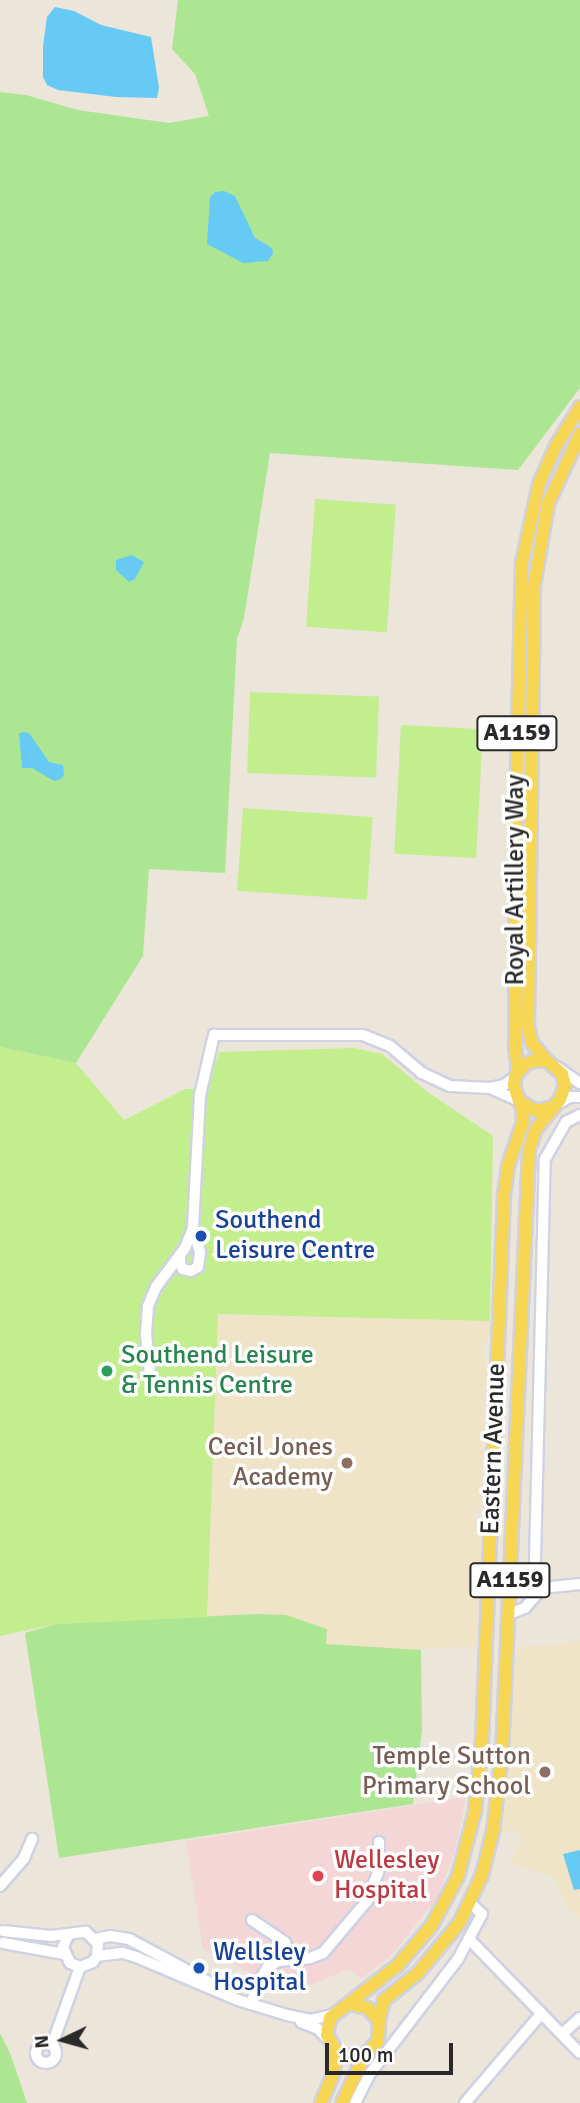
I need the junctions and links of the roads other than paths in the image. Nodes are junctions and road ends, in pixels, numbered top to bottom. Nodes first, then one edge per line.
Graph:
1 (580, 407) edge
2 (580, 435) edge
3 (551, 1063) junction
4 (517, 1074) junction
5 (580, 1083) edge
6 (490, 1088) junction
7 (580, 1097) edge
8 (521, 1102) junction
9 (555, 1105) junction
10 (580, 1115) edge
11 (193, 1228) junction
12 (180, 1255) junction
13 (150, 1374) dead end
14 (535, 1560) dead end
15 (580, 1584) edge
16 (509, 1614) junction
17 (32, 1839) dead end
18 (379, 1842) dead end
19 (0, 1886) edge
20 (470, 1903) junction
21 (252, 1920) dead end
22 (68, 1936) junction
23 (1, 1937) edge
24 (95, 1939) junction
25 (470, 1939) junction
26 (64, 1954) junction
27 (97, 1956) junction
28 (288, 1959) junction
29 (80, 1967) junction
30 (238, 2000) junction
31 (251, 2004) junction
32 (350, 2004) junction
33 (542, 2013) junction
34 (287, 2015) junction
35 (331, 2015) junction
36 (580, 2018) edge
37 (379, 2021) junction
38 (562, 2034) junction
39 (328, 2039) junction
40 (52, 2045) dead end
41 (335, 2051) junction
42 (580, 2053) edge
43 (365, 2055) junction
44 (321, 2103) edge
45 (342, 2103) edge
46 (355, 2103) edge
47 (465, 2103) edge

1 - 4 main road, Royal Artillery Way / A1159
2 - 3 main road, Royal Artillery Way / A1159
3 - 4 main road
3 - 5 street
3 - 9 main road, Eastern Avenue
4 - 6 street
4 - 8 main road, Eastern Avenue
6 - 8 street
6 - 11 street
7 - 9 street
8 - 9 main road
8 - 32 main road, Eastern Avenue / A1159
9 - 16 main road, Eastern Avenue / A1159
10 - 14 street
11 - 12 street
11 - 12 street
12 - 13 street
15 - 16 street
16 - 20 main road, Eastern Avenue / A1159
17 - 19 street
18 - 28 street
20 - 25 street, Eastern Avenue
20 - 37 main road, Eastern Avenue / A1159
21 - 28 street
22 - 23 street
22 - 24 street
22 - 26 street
23 - 26 street
24 - 27 street
24 - 30 street
25 - 33 street
25 - 46 street, Eastern Avenue
26 - 29 street
27 - 29 street
27 - 30 street
28 - 31 street
29 - 40 street
30 - 31 street
31 - 34 street
32 - 35 main road, Eastern Avenue / A1159
32 - 37 main road
33 - 38 street
33 - 47 street
34 - 35 street
34 - 39 street
35 - 39 main road
36 - 38 street
37 - 43 main road, Eastern Avenue / A1159
38 - 42 street
39 - 41 main road
41 - 43 main road
41 - 44 main road
43 - 45 main road, Eastern Avenue / A1159

